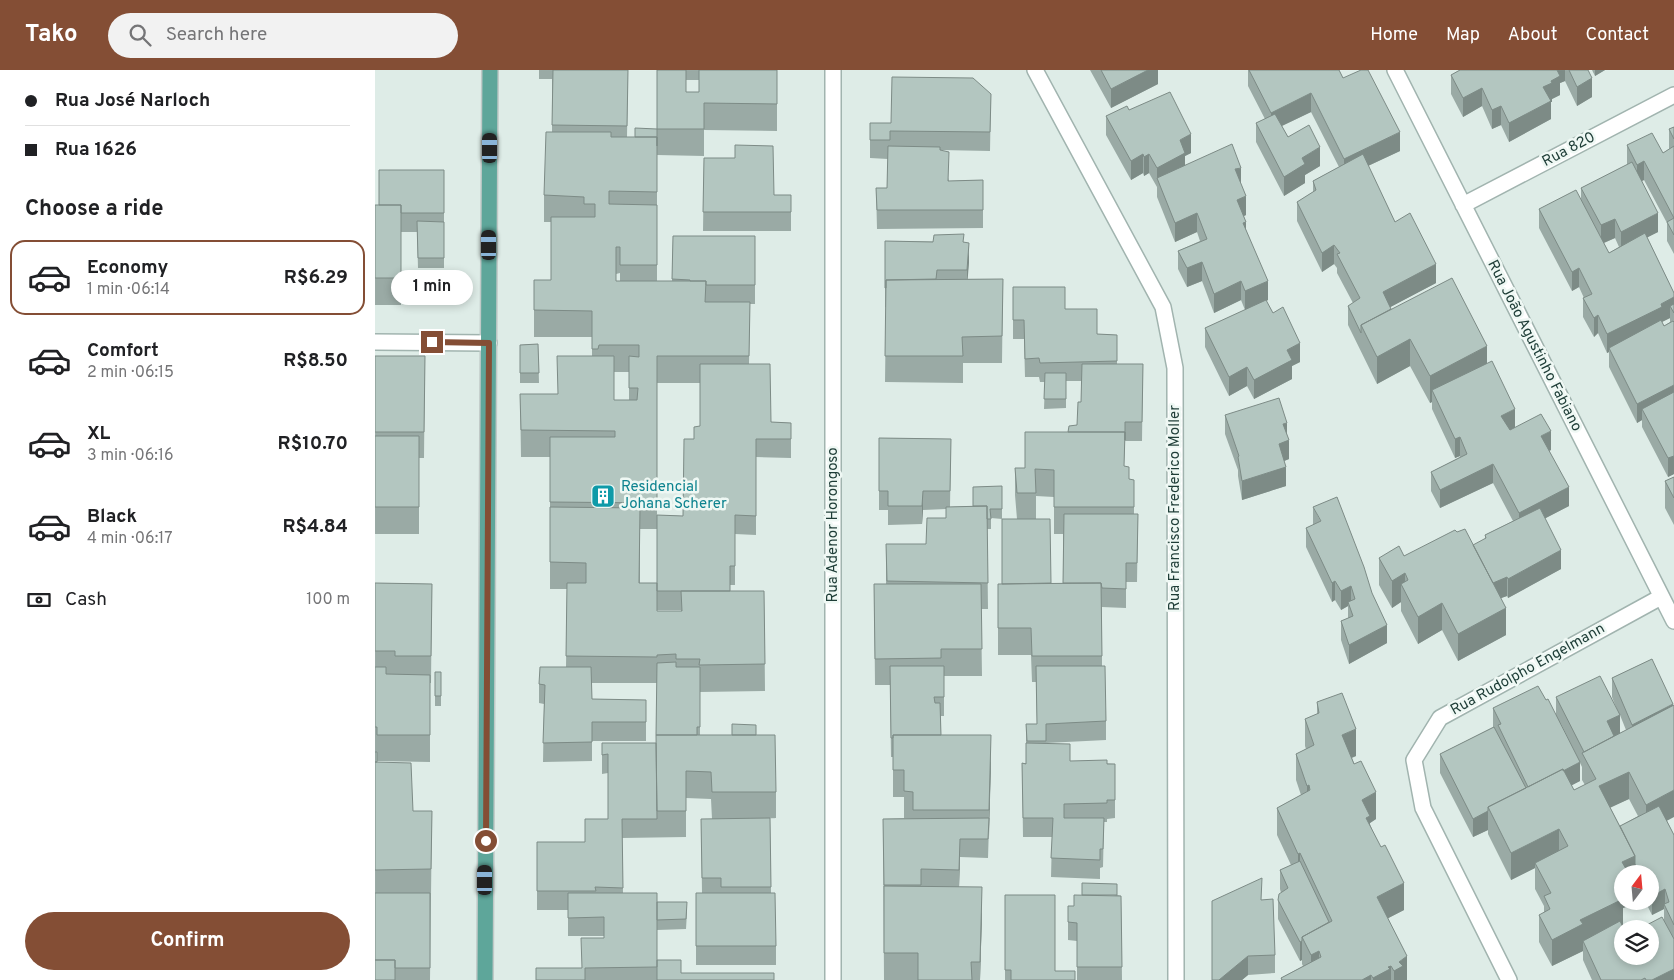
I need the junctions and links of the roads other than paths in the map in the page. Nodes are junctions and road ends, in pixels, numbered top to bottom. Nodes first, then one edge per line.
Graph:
1 (490, 70) edge
2 (833, 70) edge
3 (1035, 70) edge
4 (1395, 70) edge
5 (1674, 95) edge
6 (1463, 205) junction
7 (375, 342) edge
8 (489, 343) junction
9 (1661, 597) junction
10 (1674, 622) edge
11 (485, 980) edge
12 (833, 980) edge
13 (1176, 980) edge
14 (1509, 980) edge

1 - 8 main road
2 - 12 street, Rua Adenor Horongoso
3 - 13 street, Rua Francisco Frederico Moller
4 - 6 street, Rua João Agustinho Fabiano
5 - 6 street, Rua 820
6 - 9 street, Rua João Agustinho Fabiano
7 - 8 street
8 - 11 main road
9 - 10 street, Rua João Agustinho Fabiano
9 - 14 street, Rua Rudolpho Engelmann

